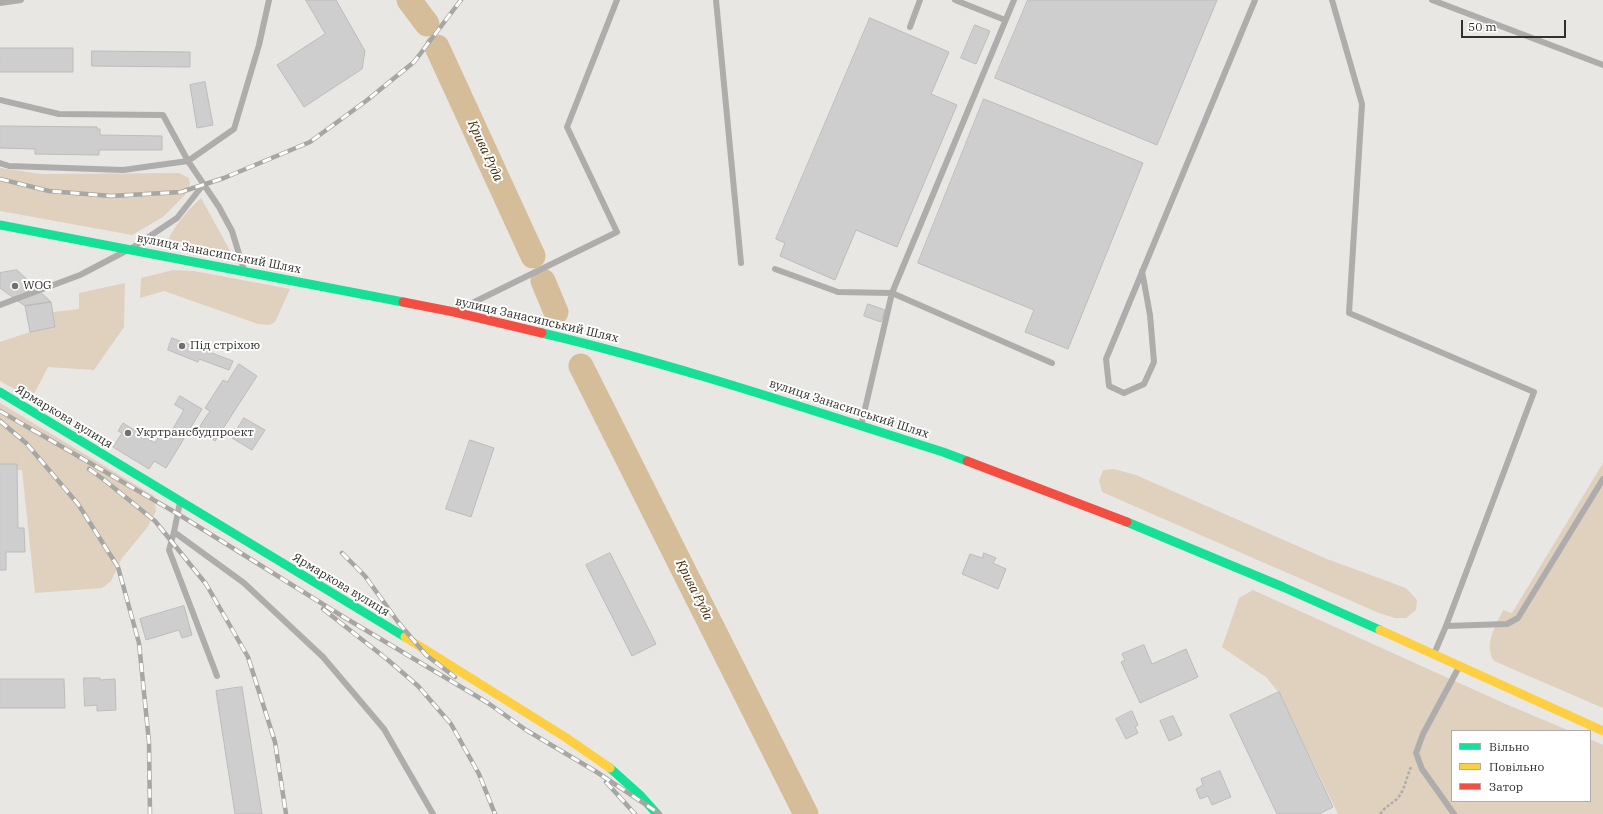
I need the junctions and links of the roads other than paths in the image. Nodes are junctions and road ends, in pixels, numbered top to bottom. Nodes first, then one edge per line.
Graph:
1 (21, 0) edge
2 (269, 0) edge
3 (618, 0) edge
4 (716, 0) edge
5 (920, 0) edge
6 (955, 0) edge
7 (1014, 0) edge
8 (1255, 0) edge
9 (1332, 0) edge
10 (1432, 0) edge
11 (0, 3) edge
12 (1006, 20) junction
13 (910, 27) dead end
14 (1603, 65) edge
15 (0, 100) edge
16 (188, 161) junction
17 (0, 163) edge
18 (203, 185) junction
19 (0, 225) edge
20 (129, 249) junction
21 (741, 263) dead end
22 (775, 270) dead end
23 (245, 271) junction
24 (1142, 271) junction
25 (892, 293) junction
26 (0, 305) edge
27 (454, 312) junction
28 (1052, 363) dead end
29 (0, 392) edge
30 (861, 426) junction
31 (1603, 479) edge
32 (180, 502) junction
33 (174, 532) junction
34 (1446, 626) junction
35 (1434, 656) junction
36 (1459, 667) junction
37 (217, 676) dead end
38 (1603, 731) edge
39 (433, 814) edge
40 (657, 814) edge
41 (1454, 814) edge

1 - 11 lane
2 - 16 lane
3 - 27 lane
4 - 21 lane
5 - 13 lane
6 - 12 lane
7 - 12 lane
8 - 24 lane
9 - 34 lane
10 - 14 lane
12 - 25 lane
15 - 16 lane
16 - 17 lane
16 - 18 lane
18 - 20 lane
18 - 23 lane
19 - 20 main road, вулиця Занасипський Шлях
20 - 23 main road, вулиця Занасипський Шлях
20 - 26 lane
22 - 25 lane
23 - 27 main road, вулиця Занасипський Шлях
24 - 24 lane
25 - 28 lane
25 - 30 lane
27 - 30 main road, вулиця Занасипський Шлях
29 - 32 main road, Ярмаркова вулиця
30 - 35 main road, вулиця Занасипський Шлях
31 - 34 lane
32 - 33 lane
32 - 40 main road, Ярмаркова вулиця
33 - 37 lane
33 - 39 lane
34 - 35 lane
35 - 36 main road, вулиця Занасипський Шлях
36 - 38 main road, вулиця Занасипський Шлях
36 - 41 lane

